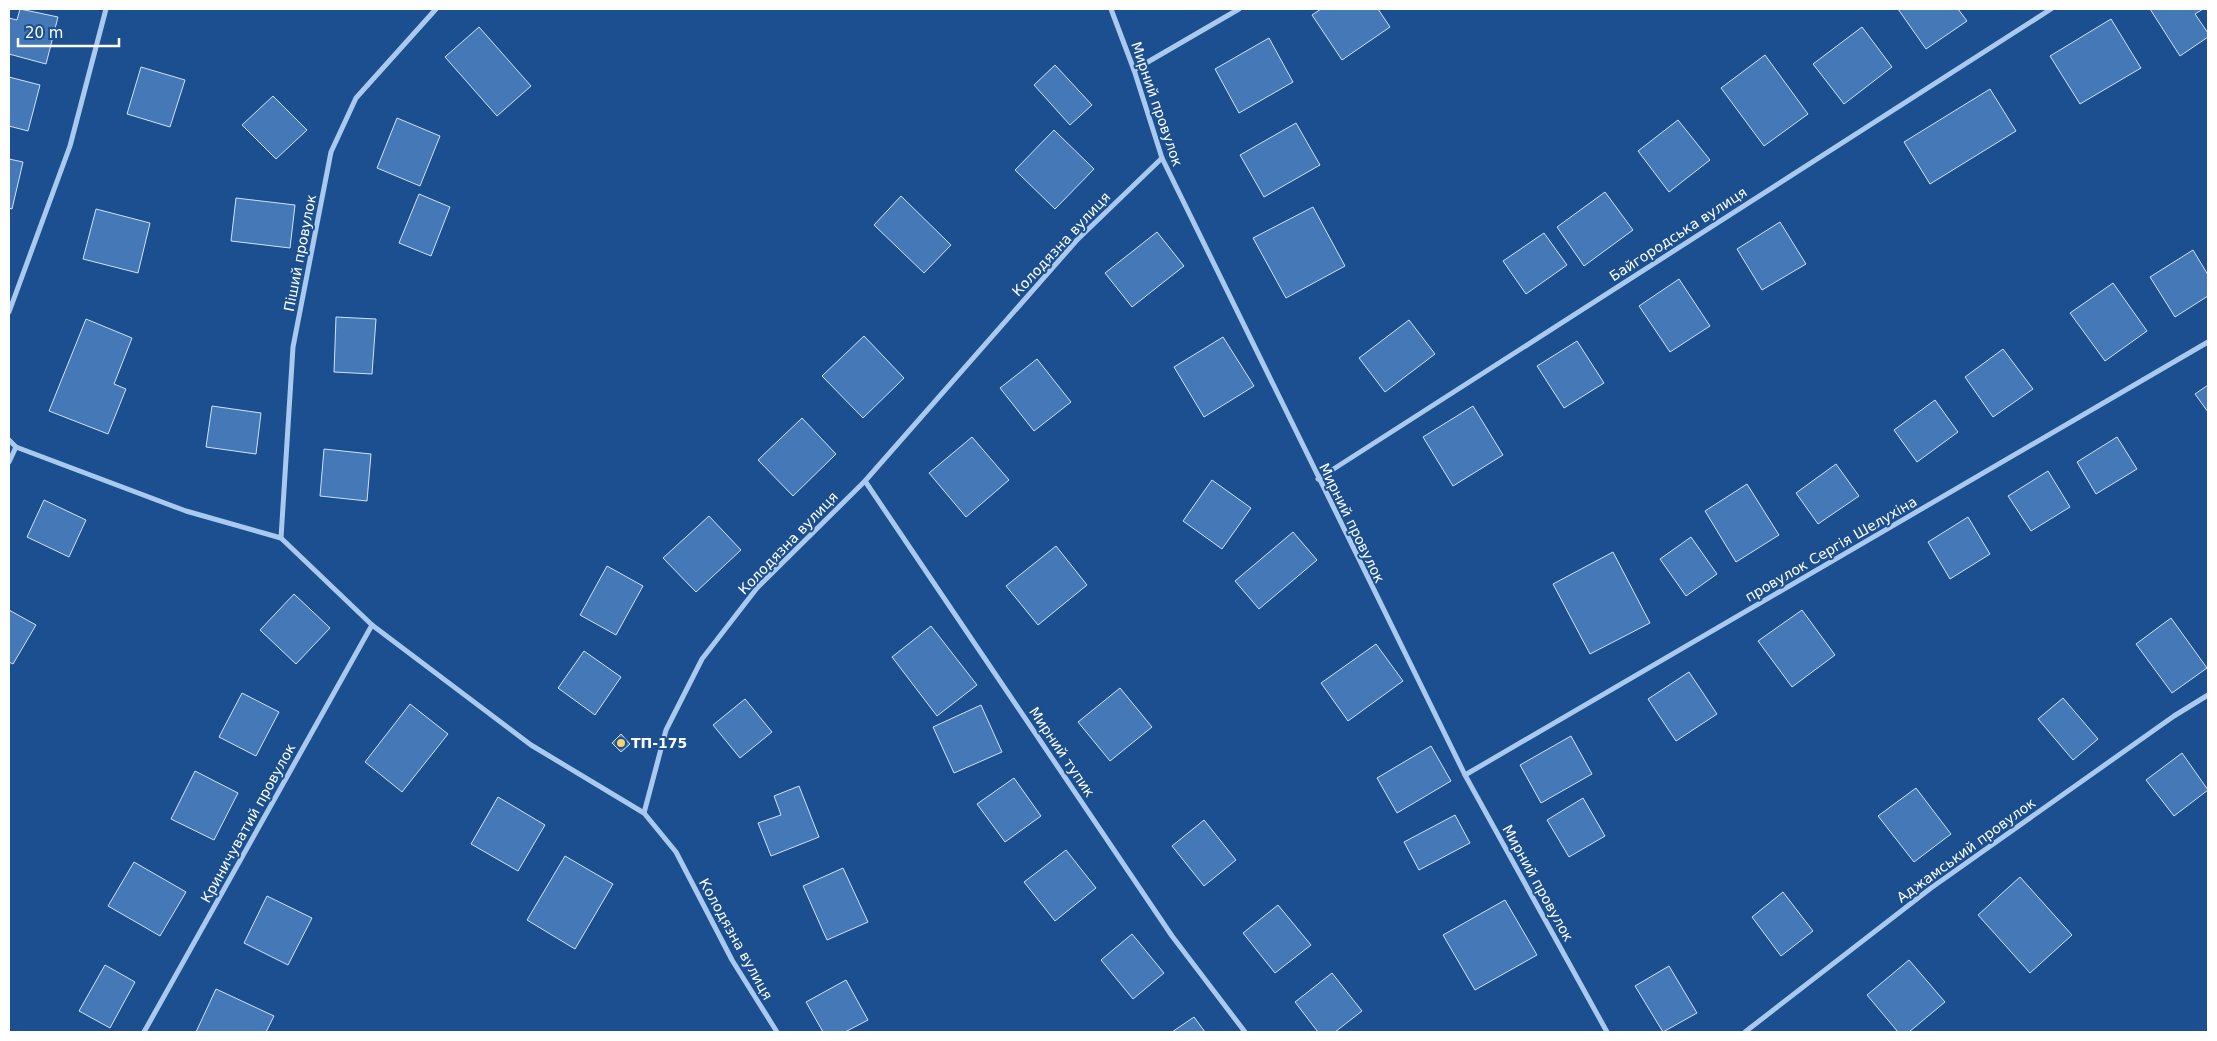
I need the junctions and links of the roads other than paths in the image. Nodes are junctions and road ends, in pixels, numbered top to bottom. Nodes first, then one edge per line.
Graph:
1 (106, 9) edge
2 (436, 9) edge
3 (1111, 9) edge
4 (1239, 9) edge
5 (2051, 9) edge
6 (1134, 70) junction
7 (1162, 158) junction
8 (9, 312) edge
9 (2208, 342) edge
10 (9, 440) edge
11 (16, 447) junction
12 (9, 462) edge
13 (1318, 479) junction
14 (865, 481) junction
15 (281, 538) junction
16 (372, 625) junction
17 (2208, 695) edge
18 (1465, 775) junction
19 (644, 813) junction
20 (144, 1032) edge
21 (777, 1032) edge
22 (1245, 1032) edge
23 (1607, 1032) edge
24 (1745, 1032) edge

1 - 8 street
2 - 15 street, Піший провулок
3 - 6 street, Мирний провулок
4 - 6 street
5 - 13 street, Байгородська вулиця
6 - 7 street, Мирний провулок
7 - 13 street, Мирний провулок
7 - 14 street, Колодязна вулиця
9 - 18 street, провулок Сергія Шелухіна
10 - 11 street
11 - 12 street
11 - 15 street
13 - 18 street, Мирний провулок
14 - 19 street, Колодязна вулиця
14 - 22 street, Мирний тупик
15 - 16 street
16 - 19 street
16 - 20 street, Криничуватий провулок
17 - 24 street, Аджамський провулок
18 - 23 street, Мирний провулок
19 - 21 street, Колодязна вулиця

